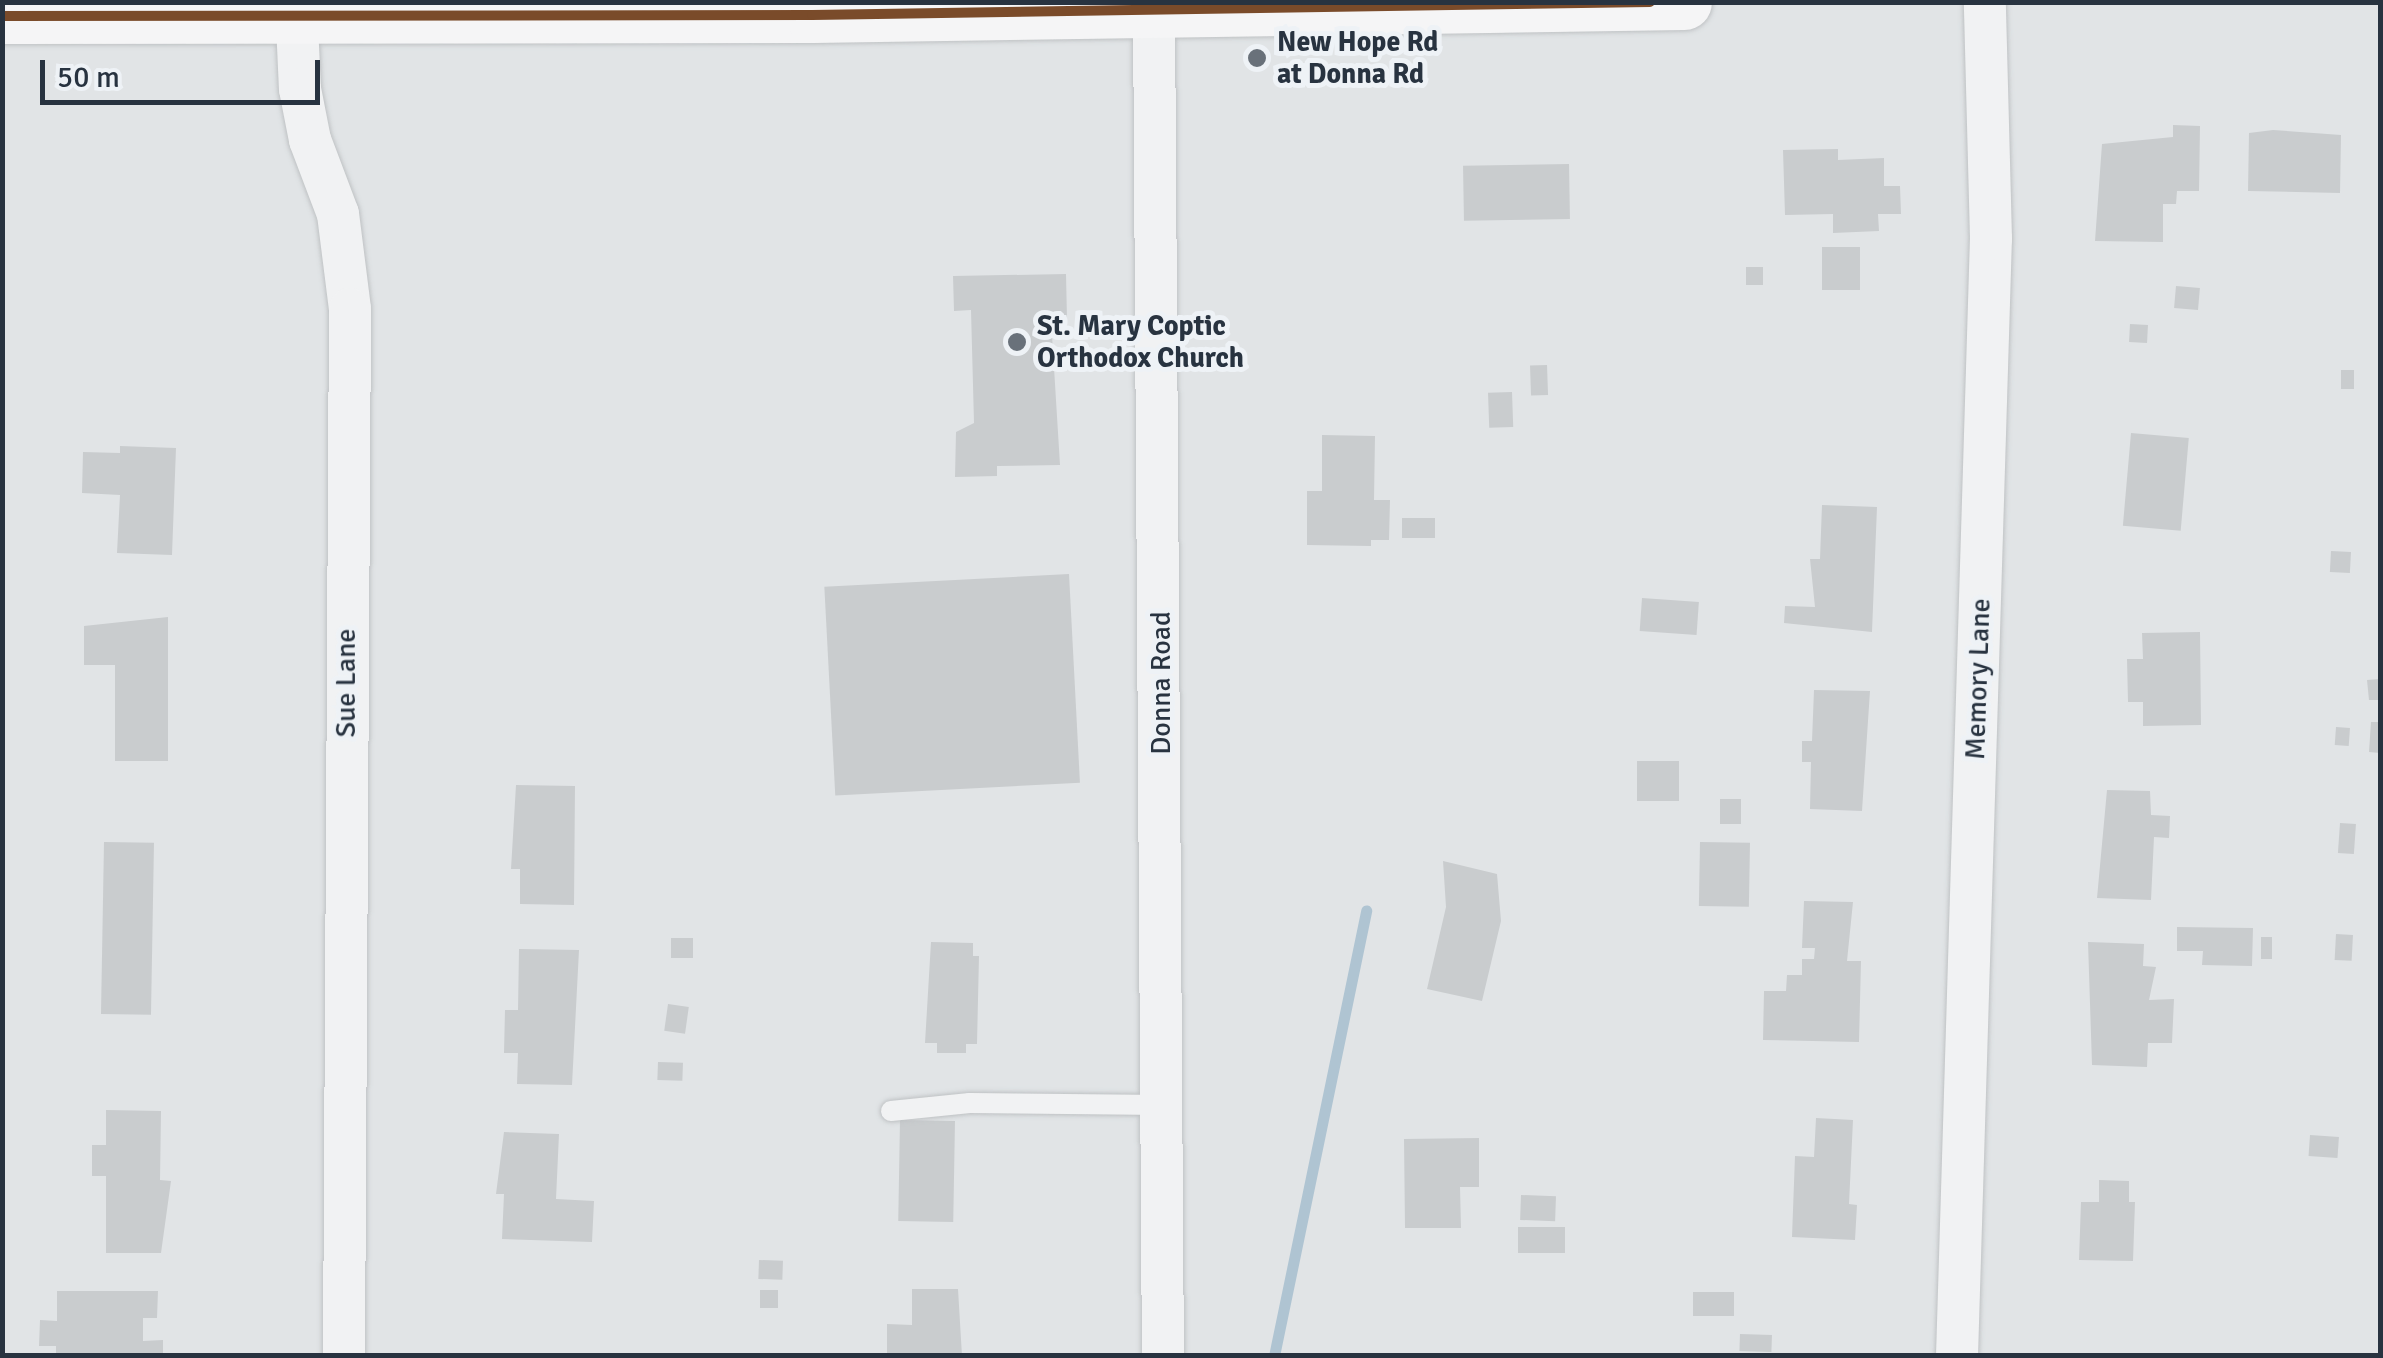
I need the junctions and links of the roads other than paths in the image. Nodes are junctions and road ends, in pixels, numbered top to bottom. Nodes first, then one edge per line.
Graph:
1 (1684, 2) edge
2 (1986, 2) edge
3 (727, 8) edge
4 (295, 10) edge
5 (1154, 10) junction
6 (2, 16) edge
7 (1162, 1105) junction
8 (890, 1111) dead end
9 (344, 1356) edge
10 (1163, 1356) edge
11 (1958, 1356) edge

1 - 5 main road
2 - 11 street, Memory Lane
3 - 4 main road
3 - 5 main road
4 - 6 main road
4 - 9 street, Sue Lane
5 - 7 street, Donna Road
7 - 8 lane
7 - 10 street, Donna Road

